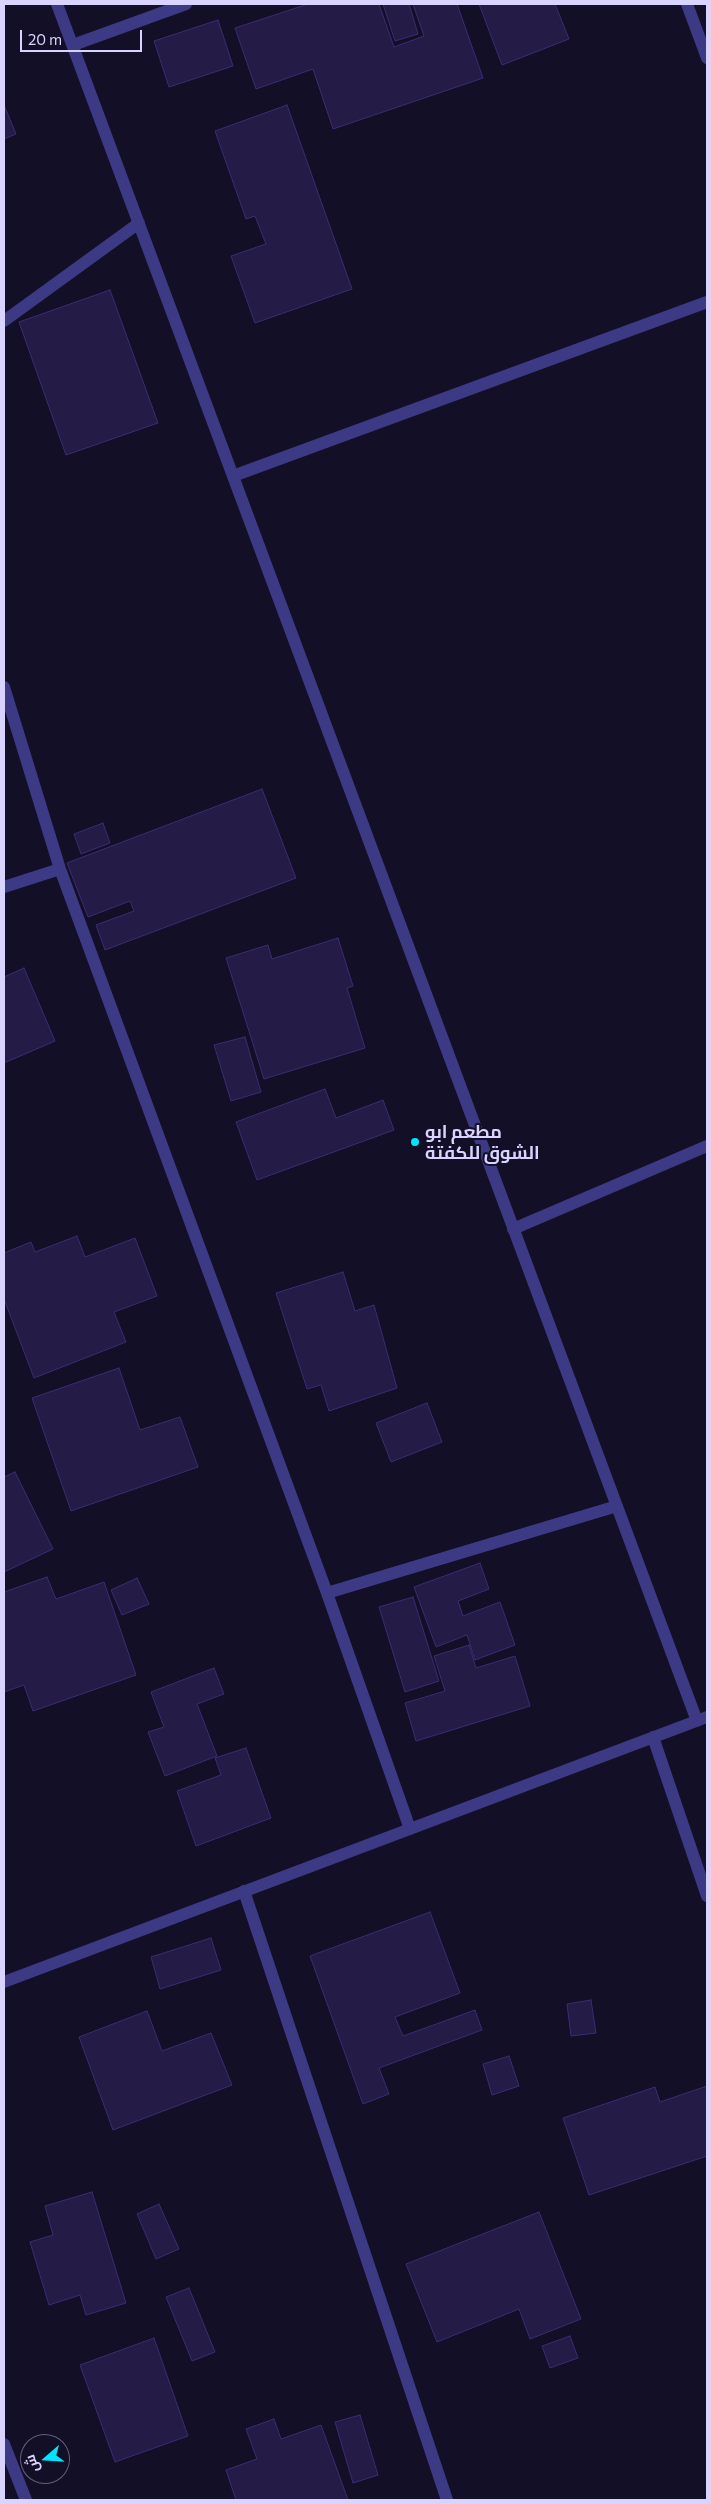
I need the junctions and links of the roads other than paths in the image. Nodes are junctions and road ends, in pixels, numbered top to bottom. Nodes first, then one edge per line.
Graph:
1 (57, 4) edge
2 (186, 4) edge
3 (687, 4) edge
4 (73, 45) junction
5 (707, 58) edge
6 (139, 222) junction
7 (707, 302) edge
8 (4, 321) edge
9 (233, 476) junction
10 (4, 686) edge
11 (60, 869) junction
12 (4, 888) edge
13 (707, 1146) edge
14 (513, 1228) junction
15 (617, 1506) junction
16 (328, 1593) junction
17 (702, 1719) edge
18 (653, 1737) junction
19 (410, 1829) junction
20 (244, 1891) junction
21 (707, 1896) edge
22 (4, 1982) edge
23 (4, 2444) edge
24 (26, 2500) edge
25 (447, 2500) edge

1 - 4 street
2 - 4 street
3 - 5 street
4 - 6 street
6 - 8 street
6 - 9 street
7 - 9 street
9 - 14 street
10 - 11 street
11 - 12 street
11 - 16 street
13 - 14 street
14 - 15 street
15 - 16 street
15 - 17 street
16 - 19 street
17 - 18 street
18 - 19 street
18 - 21 street
19 - 20 street
20 - 22 street
20 - 25 street
23 - 24 street

